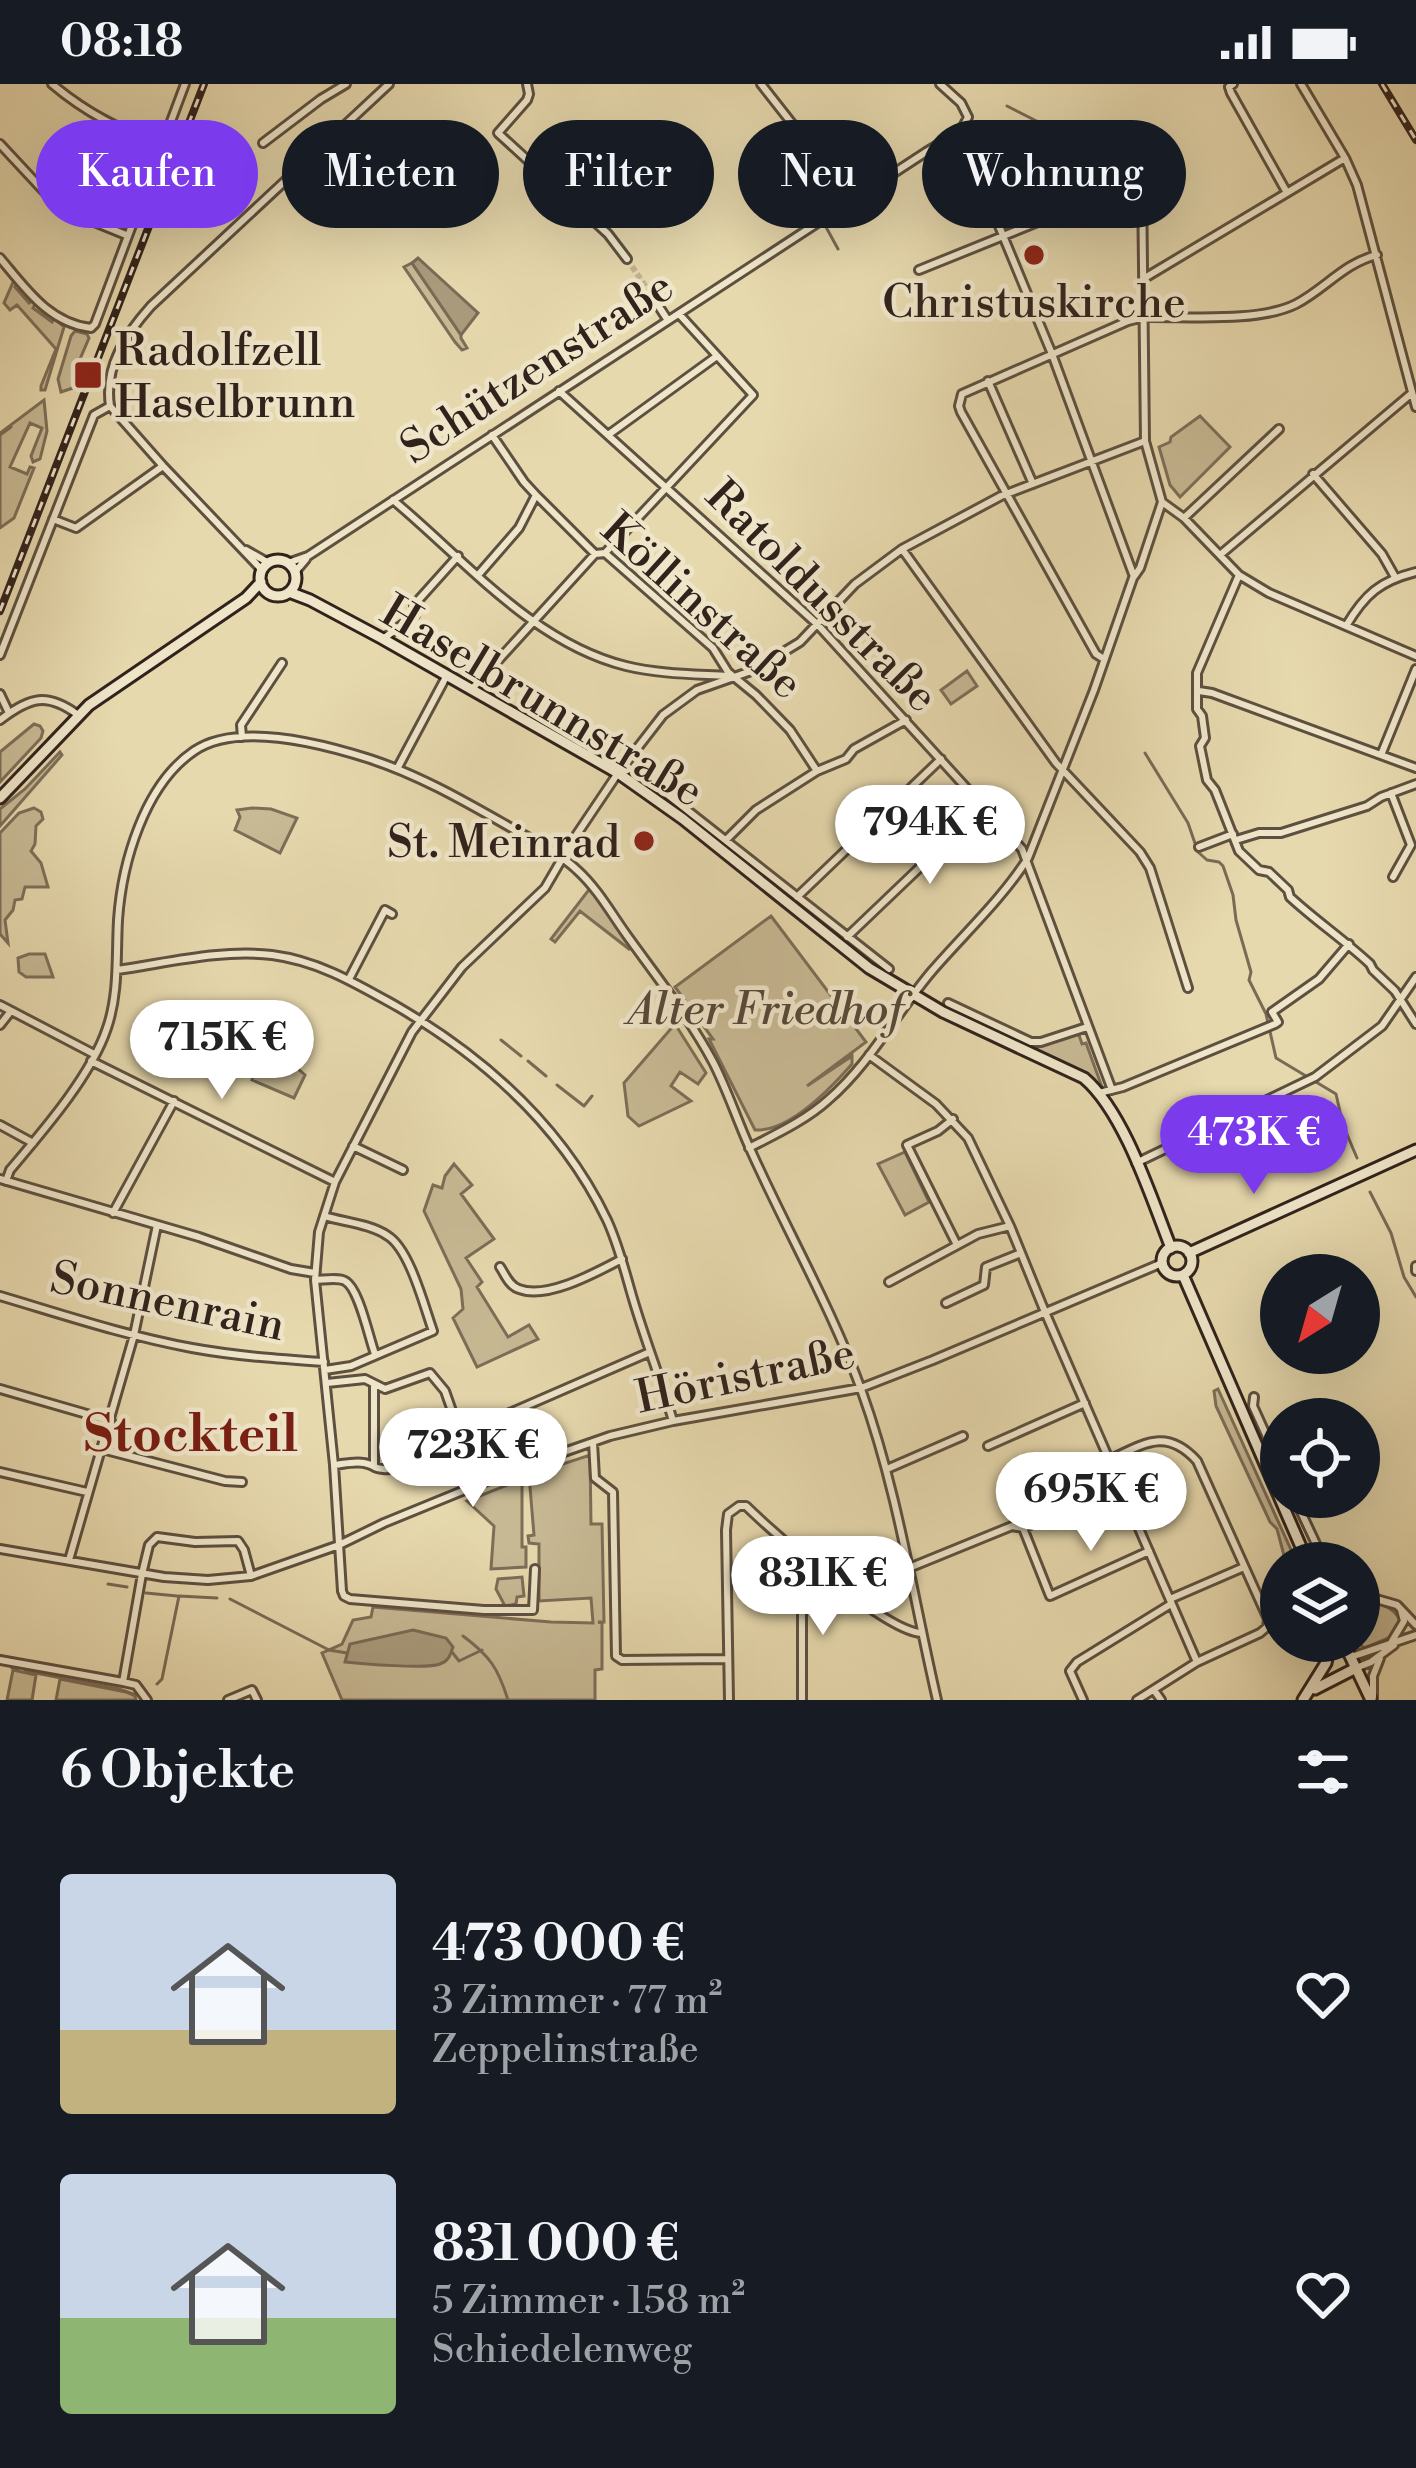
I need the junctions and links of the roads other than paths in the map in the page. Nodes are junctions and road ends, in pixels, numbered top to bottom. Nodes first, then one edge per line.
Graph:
1 (52, 84) edge
2 (185, 84) edge
3 (346, 84) edge
4 (389, 84) edge
5 (526, 84) edge
6 (761, 84) edge
7 (940, 84) edge
8 (1300, 84) edge
9 (1231, 86) edge
10 (101, 120) edge
11 (172, 120) edge
12 (789, 120) edge
13 (966, 120) edge
14 (263, 143) dead end
15 (0, 144) edge
16 (1345, 158) junction
17 (1286, 191) junction
18 (130, 228) edge
19 (808, 228) edge
20 (1000, 228) edge
21 (1003, 235) junction
22 (127, 236) junction
23 (1377, 255) junction
24 (0, 258) edge
25 (627, 259) tunnel mouth
26 (920, 270) dead end
27 (1143, 279) junction
28 (654, 298) tunnel mouth
29 (678, 312) junction
30 (1144, 317) junction
31 (668, 320) junction
32 (1052, 354) junction
33 (717, 356) junction
34 (988, 381) junction
35 (559, 391) junction
36 (1412, 393) junction
37 (110, 406) junction
38 (1416, 407) edge
39 (1279, 429) dead end
40 (492, 435) junction
41 (608, 435) junction
42 (1145, 441) junction
43 (1092, 463) junction
44 (163, 466) junction
45 (1313, 474) junction
46 (1033, 484) junction
47 (666, 487) junction
48 (1008, 493) junction
49 (536, 495) junction
50 (394, 500) junction
51 (1162, 502) junction
52 (1184, 518) junction
53 (53, 519) junction
54 (902, 550) junction
55 (605, 553) junction
56 (595, 554) junction
57 (1220, 555) junction
58 (458, 556) junction
59 (291, 567) junction
60 (1416, 572) edge
61 (479, 574) junction
62 (1239, 575) junction
63 (265, 576) junction
64 (1395, 577) junction
65 (1133, 578) junction
66 (292, 588) junction
67 (533, 621) junction
68 (817, 624) junction
69 (1346, 626) junction
70 (383, 639) junction
71 (0, 655) edge
72 (1416, 656) edge
73 (1105, 659) junction
74 (282, 663) dead end
75 (1416, 669) edge
76 (447, 674) junction
77 (732, 676) junction
78 (472, 688) junction
79 (1198, 691) junction
80 (0, 694) edge
81 (9, 713) junction
82 (78, 715) junction
83 (0, 720) edge
84 (906, 720) junction
85 (242, 737) junction
86 (1381, 755) junction
87 (941, 759) junction
88 (1416, 768) edge
89 (398, 769) junction
90 (1063, 770) junction
91 (817, 771) junction
92 (640, 772) dead end
93 (618, 773) junction
94 (1416, 784) edge
95 (1391, 793) junction
96 (0, 798) edge
97 (983, 806) junction
98 (1234, 837) junction
99 (725, 841) junction
100 (1413, 841) edge
101 (1199, 847) dead end
102 (563, 858) junction
103 (1028, 859) junction
104 (1393, 877) dead end
105 (796, 897) junction
106 (392, 914) dead end
107 (847, 937) junction
108 (1349, 944) junction
109 (889, 969) dead end
110 (117, 970) junction
111 (1416, 977) edge
112 (349, 979) junction
113 (1188, 988) dead end
114 (912, 994) junction
115 (1401, 1001) junction
116 (948, 1003) dead end
117 (0, 1005) edge
118 (11, 1011) junction
119 (419, 1020) junction
120 (1416, 1024) edge
121 (0, 1025) edge
122 (1087, 1027) junction
123 (869, 1055) junction
124 (92, 1057) junction
125 (1112, 1090) junction
126 (1099, 1093) junction
127 (174, 1101) junction
128 (953, 1119) junction
129 (0, 1125) edge
130 (33, 1143) junction
131 (353, 1146) junction
132 (749, 1148) junction
133 (1416, 1150) edge
134 (1136, 1163) junction
135 (404, 1170) dead end
136 (3, 1180) edge
137 (335, 1182) junction
138 (113, 1213) junction
139 (323, 1216) junction
140 (157, 1225) junction
141 (1010, 1226) junction
142 (957, 1244) junction
143 (1171, 1247) junction
144 (1189, 1252) junction
145 (1021, 1253) junction
146 (622, 1259) junction
147 (1162, 1263) junction
148 (500, 1267) dead end
149 (1183, 1276) junction
150 (315, 1277) junction
151 (889, 1282) dead end
152 (0, 1296) edge
153 (946, 1303) dead end
154 (1045, 1312) junction
155 (134, 1335) junction
156 (650, 1352) junction
157 (375, 1354) junction
158 (324, 1366) junction
159 (327, 1383) junction
160 (374, 1384) junction
161 (861, 1388) junction
162 (0, 1389) edge
163 (1254, 1397) dead end
164 (1085, 1403) junction
165 (496, 1418) dead end
166 (111, 1420) junction
167 (673, 1421) junction
168 (1260, 1422) edge
169 (963, 1436) dead end
170 (593, 1442) junction
171 (988, 1446) dead end
172 (102, 1449) junction
173 (1109, 1459) junction
174 (334, 1465) junction
175 (374, 1466) junction
176 (886, 1469) junction
177 (0, 1472) edge
178 (242, 1482) dead end
179 (1121, 1487) junction
180 (87, 1492) junction
181 (1023, 1528) junction
182 (1299, 1542) edge
183 (339, 1545) junction
184 (0, 1549) edge
185 (1149, 1551) junction
186 (69, 1560) junction
187 (808, 1563) junction
188 (1244, 1567) junction
189 (909, 1568) junction
190 (535, 1569) dead end
191 (142, 1574) junction
192 (250, 1576) junction
193 (1380, 1601) edge
194 (1170, 1602) junction
195 (1400, 1607) junction
196 (1416, 1625) edge
197 (921, 1633) junction
198 (1416, 1635) edge
199 (1399, 1642) junction
200 (1388, 1645) junction
201 (1380, 1649) edge
202 (1382, 1654) joint
203 (727, 1659) junction
204 (0, 1660) edge
205 (1197, 1662) junction
206 (1326, 1662) edge
207 (1338, 1662) edge
208 (1353, 1662) joint
209 (1321, 1675) junction
210 (123, 1682) junction
211 (1154, 1690) junction
212 (1306, 1696) edge
213 (147, 1700) edge
214 (228, 1700) edge
215 (256, 1700) edge
216 (729, 1700) edge
217 (802, 1700) edge
218 (937, 1700) edge
219 (1083, 1700) edge
220 (1137, 1700) edge
221 (1161, 1700) edge
222 (1372, 1700) edge

1 - 10 street
2 - 11 street
3 - 14 street
4 - 37 street
5 - 25 street
6 - 12 street
7 - 13 street
8 - 16 street
9 - 17 street
15 - 22 street
16 - 17 street
16 - 23 street
17 - 27 street
18 - 22 street
19 - 29 street, Schützenstraße
20 - 21 street
21 - 26 street
21 - 27 street
21 - 32 street
22 - 24 street
23 - 30 street
23 - 36 street
27 - 30 street
28 - 31 street
29 - 31 street, Schützenstraße
29 - 33 street
30 - 32 street
30 - 42 street
31 - 35 street, Schützenstraße
32 - 34 street
32 - 43 street
33 - 41 street
33 - 47 street
34 - 46 street
34 - 48 street
35 - 40 street, Schützenstraße
35 - 41 street, Ratoldusstraße
36 - 38 street
36 - 45 street
37 - 44 street
37 - 53 street
39 - 52 street
40 - 49 street, Köllinstraße
40 - 50 street, Schützenstraße
41 - 47 street, Ratoldusstraße
42 - 43 street
42 - 51 street
43 - 46 street
43 - 65 street
44 - 53 street
44 - 63 street
45 - 57 street
45 - 64 street
46 - 48 street
47 - 55 street
47 - 68 street, Ratoldusstraße
48 - 54 street
48 - 73 street
49 - 56 street, Köllinstraße
49 - 61 street
50 - 58 street
50 - 59 street, Schützenstraße
51 - 52 street
51 - 65 street
52 - 57 street
53 - 71 street
54 - 68 street
54 - 90 street
55 - 56 street, Köllinstraße
55 - 77 street, Köllinstraße
56 - 67 street
57 - 62 street
58 - 61 street
58 - 70 street
59 - 63 main road
59 - 66 main road
60 - 64 street
61 - 67 street
62 - 69 street
62 - 79 street
63 - 66 main road
63 - 82 main road
64 - 69 street
65 - 73 street
66 - 70 main road, Haselbrunnstraße
67 - 77 street
67 - 78 street
68 - 77 street
68 - 84 street, Ratoldusstraße
69 - 72 street
70 - 76 main road, Haselbrunnstraße
73 - 90 street
74 - 85 street
75 - 86 street
76 - 78 main road, Haselbrunnstraße
76 - 89 street
77 - 91 street, Köllinstraße
77 - 93 street
78 - 93 main road, Haselbrunnstraße
79 - 86 street
79 - 98 street
80 - 81 street
81 - 82 street
81 - 83 street
82 - 96 main road
84 - 87 street, Ratoldusstraße
84 - 91 street
85 - 89 street
85 - 110 street
86 - 88 street
87 - 97 street, Ratoldusstraße
87 - 105 street
89 - 102 street
90 - 103 street
90 - 113 street
91 - 99 street
92 - 99 street, Haselbrunnstraße
93 - 102 street
93 - 114 main road, Haselbrunnstraße
94 - 95 street
95 - 98 street
95 - 100 street
97 - 103 street, Ratoldusstraße
97 - 107 street
98 - 101 street
98 - 108 street
99 - 105 street, Haselbrunnstraße
100 - 104 street
102 - 119 street
102 - 132 street
103 - 114 street
103 - 122 street
105 - 107 street, Haselbrunnstraße
106 - 112 street
107 - 109 street, Haselbrunnstraße
108 - 115 street
108 - 125 street
110 - 112 street
110 - 124 street
111 - 115 street
112 - 119 street
114 - 123 street
114 - 126 main road, Haselbrunnstraße
115 - 120 street
115 - 134 street
116 - 122 street
117 - 118 street
118 - 121 street
118 - 124 street
119 - 131 street
119 - 146 street
122 - 125 street
123 - 128 street
123 - 132 street
124 - 127 street
124 - 130 street
125 - 126 street
126 - 134 main road
127 - 137 street
127 - 138 street
128 - 141 street
128 - 142 street
129 - 130 street
130 - 136 street
131 - 135 street
131 - 137 street
132 - 161 street
133 - 144 main road
134 - 143 main road
136 - 138 street
137 - 139 street
138 - 140 street
139 - 150 street
139 - 157 street
140 - 150 street
140 - 155 street
141 - 142 street
141 - 145 street
142 - 151 street
143 - 144 main road
143 - 147 main road
144 - 149 main road
145 - 153 street
145 - 154 street
146 - 148 street
146 - 156 street
147 - 149 main road
147 - 154 street, Höristraße
149 - 182 main road
150 - 157 street
150 - 158 street
152 - 155 street, Sonnenrain
154 - 161 street, Höristraße
154 - 164 street
155 - 158 street, Sonnenrain
155 - 166 street
156 - 165 street
156 - 167 street
157 - 158 street
158 - 159 street
159 - 160 street
159 - 174 street
160 - 175 street
160 - 175 street
161 - 167 street, Höristraße
161 - 176 street
162 - 166 street
163 - 168 street
164 - 171 street
164 - 173 street
166 - 172 street
167 - 170 street, Höristraße
169 - 176 street
170 - 183 street, Höristraße
170 - 203 street
172 - 178 street
172 - 180 street
173 - 179 street
173 - 188 street
174 - 175 street
174 - 183 street
176 - 189 street
177 - 180 street
179 - 181 street
179 - 185 street
180 - 186 street
181 - 185 street
181 - 189 street
183 - 190 street
183 - 192 street, Höristraße
184 - 186 street, Höristraße
185 - 194 street
186 - 191 street, Höristraße
187 - 197 street
187 - 203 street
187 - 217 street
188 - 194 street
188 - 205 street
189 - 197 street
191 - 192 street, Höristraße
191 - 192 street
191 - 210 street
193 - 195 street
194 - 205 street
194 - 219 street
195 - 196 street
195 - 200 street
197 - 218 street
198 - 199 street
199 - 200 street
199 - 202 street
200 - 201 street
202 - 222 street
203 - 216 street
204 - 210 street
205 - 211 street
206 - 209 main road
207 - 209 main road
208 - 212 main road
208 - 222 main road
209 - 212 main road
210 - 213 street
211 - 220 street
211 - 221 street
214 - 215 street

